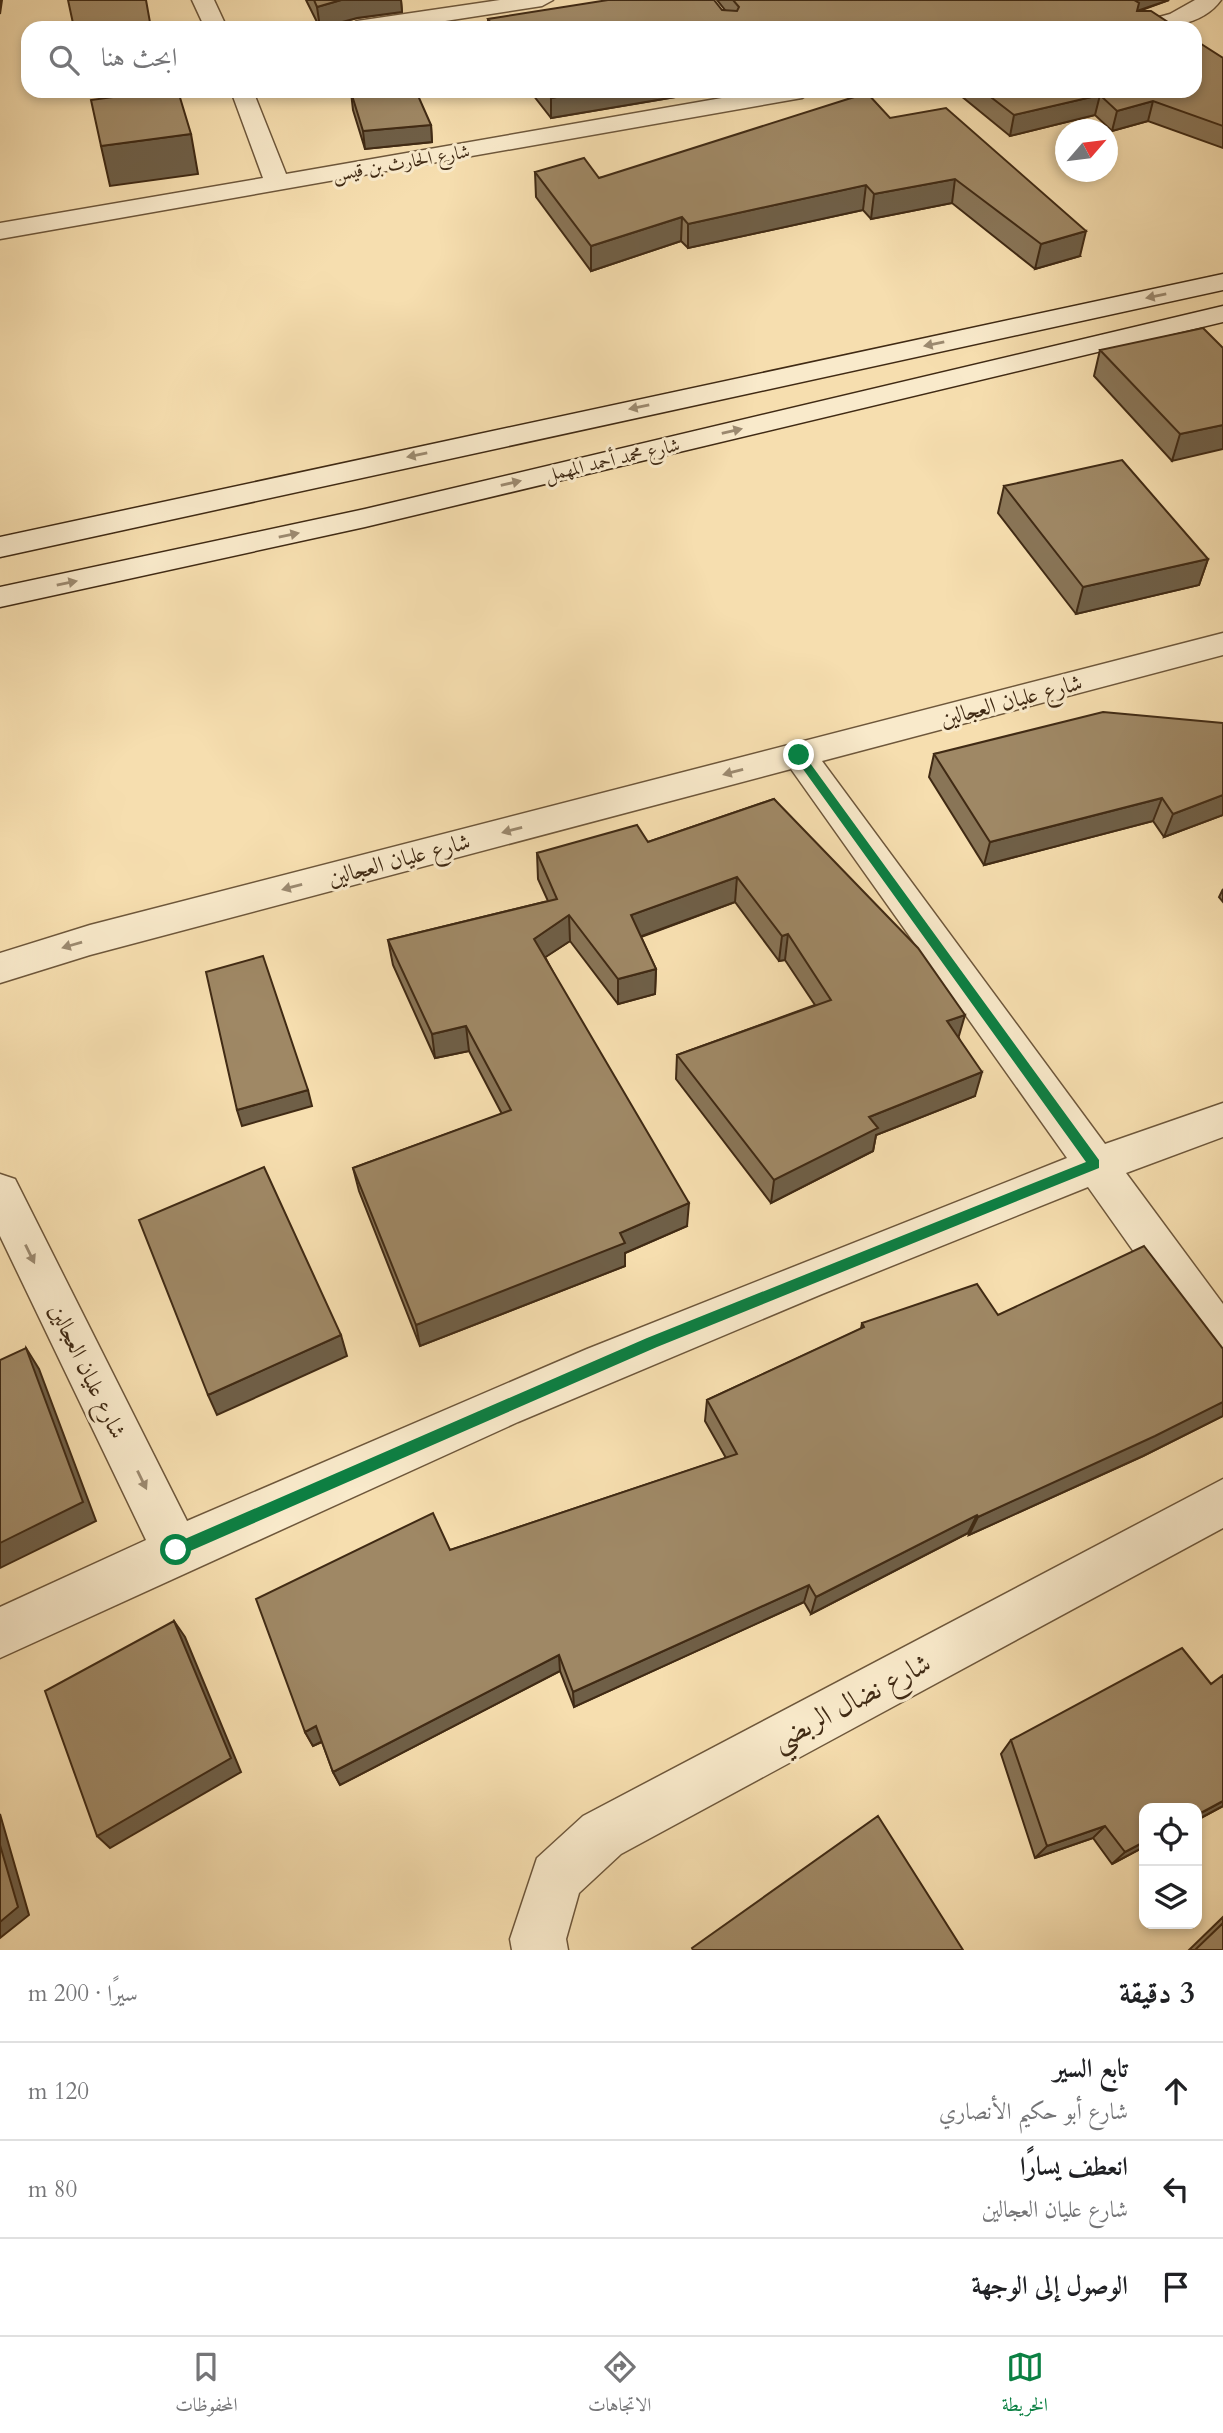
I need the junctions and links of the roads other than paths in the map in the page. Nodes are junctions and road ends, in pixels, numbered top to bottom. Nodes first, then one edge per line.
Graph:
1 (203, 0) edge
2 (542, 0) edge
3 (1210, 0) edge
4 (213, 21) edge
5 (403, 21) edge
6 (1171, 21) edge
7 (245, 98) edge
8 (762, 98) edge
9 (278, 183) junction
10 (0, 231) edge
11 (1223, 282) edge
12 (1223, 314) edge
13 (0, 547) edge
14 (0, 597) edge
15 (1223, 644) edge
16 (799, 755) junction
17 (2, 965) edge
18 (1223, 1120) edge
19 (1094, 1164) junction
20 (0, 1192) edge
21 (1223, 1340) edge
22 (1223, 1502) edge
23 (176, 1550) junction
24 (0, 1633) edge
25 (540, 1950) edge

1 - 4 street
2 - 5 street
3 - 6 street
7 - 9 street
8 - 9 street, شارع الحارث بن قيس
9 - 10 street, شارع الحارث بن قيس
11 -> 13 street, شارع محمد أحمد المهمل
14 -> 12 street, شارع محمد أحمد المهمل
15 - 16 street, شارع عليان العجالين
16 -> 17 street, شارع عليان العجالين
16 - 19 street
18 - 19 street
19 - 21 street
19 - 23 street
20 -> 23 street, شارع عليان العجالين
22 - 25 street, شارع نضال الربضي
23 - 24 street

